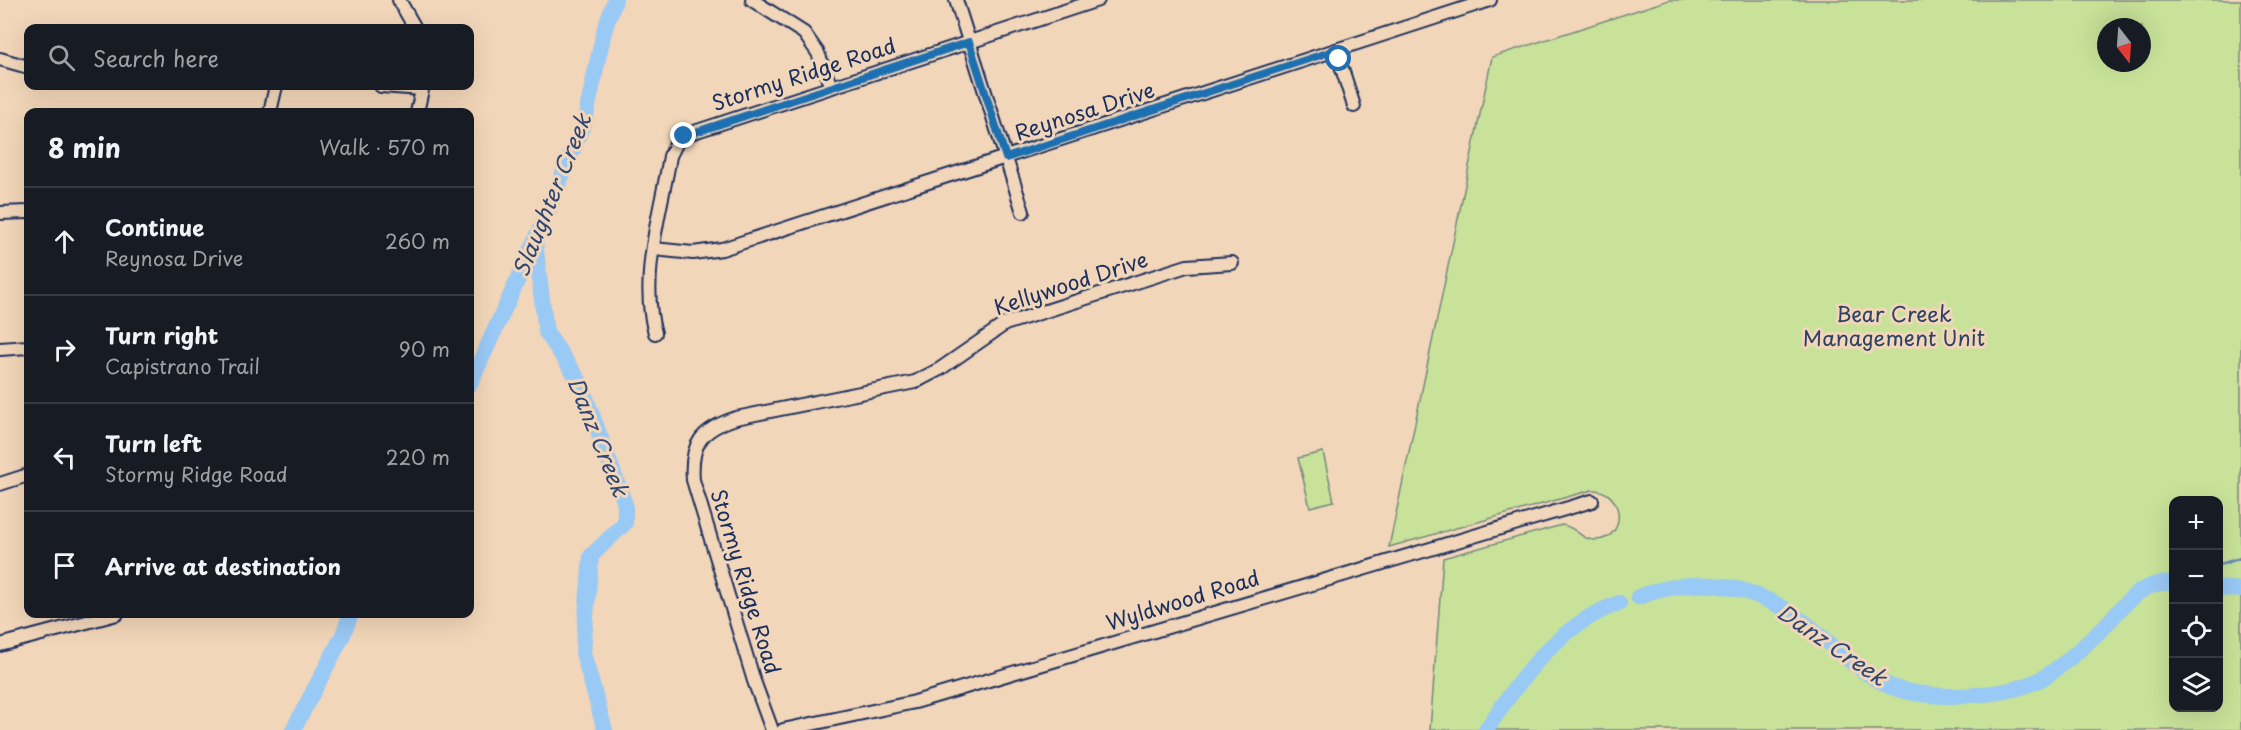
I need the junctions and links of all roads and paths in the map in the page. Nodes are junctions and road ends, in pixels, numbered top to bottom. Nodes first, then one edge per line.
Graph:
1 (399, 0) edge
2 (752, 0) edge
3 (956, 0) edge
4 (1098, 0) edge
5 (1482, 1) edge
6 (413, 24) edge
7 (969, 42) junction
8 (1336, 50) junction
9 (0, 59) edge
10 (24, 66) edge
11 (831, 87) junction
12 (275, 90) edge
13 (422, 90) edge
14 (1354, 106) dead end
15 (271, 108) edge
16 (418, 108) edge
17 (1006, 158) junction
18 (24, 212) edge
19 (1023, 212) dead end
20 (0, 213) edge
21 (654, 249) junction
22 (1232, 263) dead end
23 (655, 333) dead end
24 (24, 347) edge
25 (0, 349) edge
26 (697, 443) joint
27 (24, 476) edge
28 (0, 484) edge
29 (1592, 501) dead end
30 (102, 618) edge
31 (0, 645) edge
32 (772, 730) edge
33 (783, 730) edge

1 - 6 street
2 - 11 street
3 - 7 street
4 - 7 street, Stormy Ridge Road
5 - 8 street, Reynosa Drive
7 - 11 street, Stormy Ridge Road
7 - 17 street
8 - 14 street
8 - 17 street, Reynosa Drive
9 - 10 street
11 - 21 street, Stormy Ridge Road
12 - 15 street
13 - 16 street
17 - 19 street
17 - 21 street, Reynosa Drive
18 - 20 street
21 - 23 street, Stormy Ridge Road
22 - 26 street, Kellywood Drive
24 - 25 street
26 - 32 street, Stormy Ridge Road
27 - 28 street
29 - 33 street, Wyldwood Road
30 - 31 street

